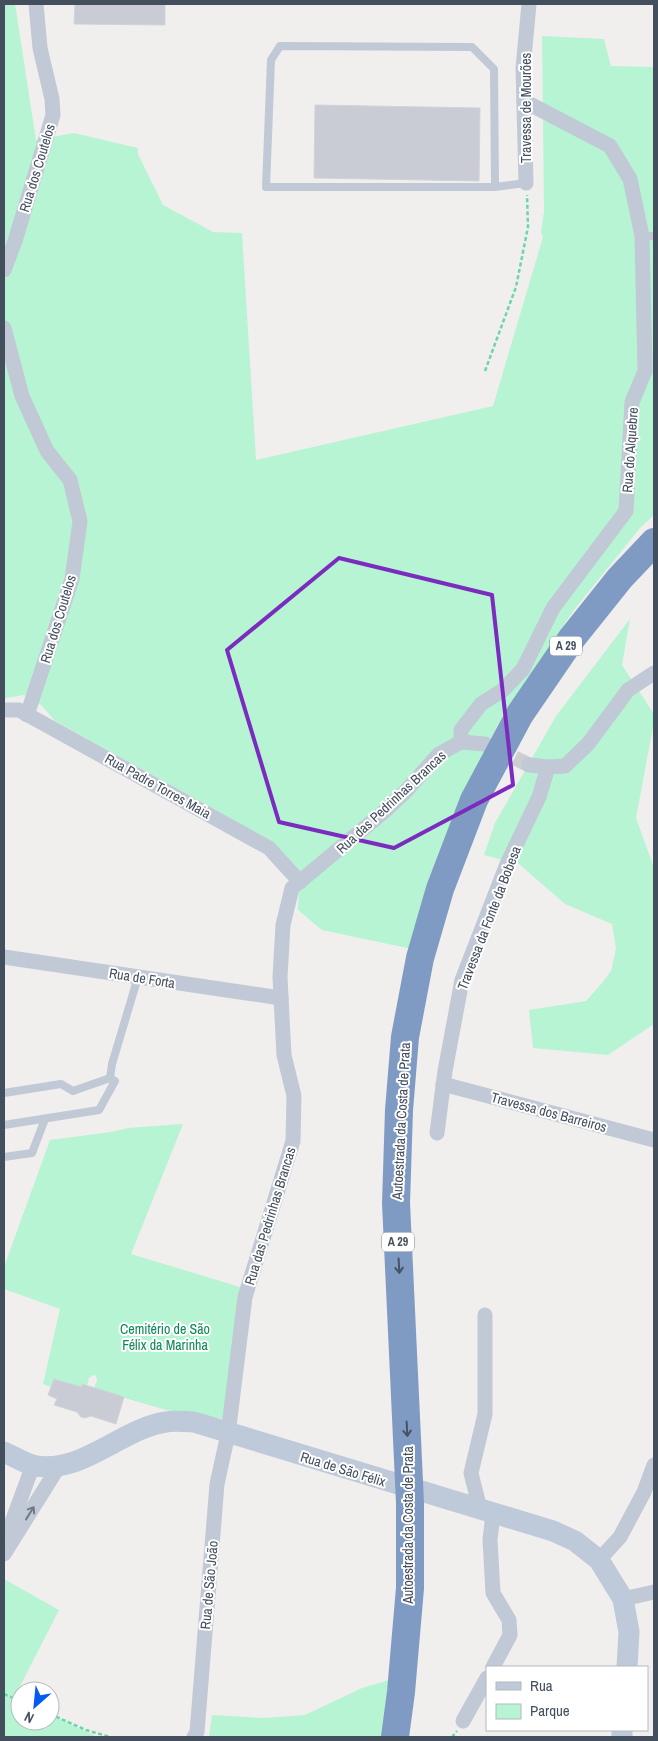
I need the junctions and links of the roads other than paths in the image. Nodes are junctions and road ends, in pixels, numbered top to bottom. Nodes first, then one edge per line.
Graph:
1 (36, 4) edge
2 (529, 4) edge
3 (524, 100) junction
4 (526, 183) joint
5 (495, 187) junction
6 (648, 236) edge
7 (4, 270) edge
8 (4, 328) edge
9 (654, 542) edge
10 (654, 568) edge
11 (654, 673) edge
12 (4, 710) edge
13 (27, 715) junction
14 (461, 742) junction
15 (486, 744) tunnel mouth
16 (528, 765) tunnel mouth
17 (548, 768) junction
18 (300, 882) junction
19 (4, 957) edge
20 (138, 977) junction
21 (281, 998) junction
22 (110, 1078) junction
23 (443, 1084) junction
24 (4, 1093) edge
25 (45, 1119) junction
26 (4, 1125) edge
27 (437, 1133) dead end
28 (654, 1140) edge
29 (4, 1157) edge
30 (485, 1315) dead end
31 (228, 1434) junction
32 (4, 1452) edge
33 (33, 1465) junction
34 (654, 1465) edge
35 (59, 1466) junction
36 (479, 1509) junction
37 (4, 1543) edge
38 (4, 1554) edge
39 (599, 1560) junction
40 (654, 1592) edge
41 (623, 1599) junction
42 (494, 1666) edge
43 (627, 1666) edge
44 (486, 1680) edge
45 (463, 1721) dead end
46 (194, 1737) edge
47 (395, 1737) edge
48 (412, 1737) edge

1 - 7 street, Rua dos Coutelos
2 - 3 street, Travessa de Mourões
3 - 4 street, Travessa de Mourões
3 - 6 street, Rua do Alquebre
4 - 5 lane
5 - 5 lane
6 - 14 street, Rua do Alquebre
8 - 13 street, Rua dos Coutelos
9 -> 47 highway, Autoestrada da Costa de Prata / A 29
10 - 48 highway, Autoestrada da Costa de Prata / A 29
11 - 17 street
12 - 13 street, Rua Padre Torres Maia
13 - 18 street, Rua Padre Torres Maia
14 - 15 street, Rua das Pedrinhas Brancas
14 - 18 street, Rua das Pedrinhas Brancas
16 - 17 street
17 - 23 street, Travessa da Fonte da Bobesa
18 - 21 street, Rua das Pedrinhas Brancas
19 - 20 street, Rua de Forta
20 - 21 street, Rua de Forta
20 - 22 lane
21 - 31 street, Rua das Pedrinhas Brancas
22 - 24 lane
22 - 25 lane
23 - 27 street, Travessa da Fonte da Bobesa
23 - 28 street, Travessa dos Barreiros
25 - 26 lane
25 - 29 lane
30 - 36 street
31 - 35 main road, Rua de São Félix
31 - 36 main road, Rua de São Félix
31 - 46 street, Rua de São João
32 - 33 main road, Rua de São Félix
33 - 35 main road, Rua de São Félix
33 - 37 street
34 - 39 street
38 -> 35 street
36 - 39 main road, Rua de São Félix
36 - 42 street
39 - 41 main road, Rua de São Félix
40 - 41 street
41 - 43 main road, Rua de São Félix
44 - 45 street

